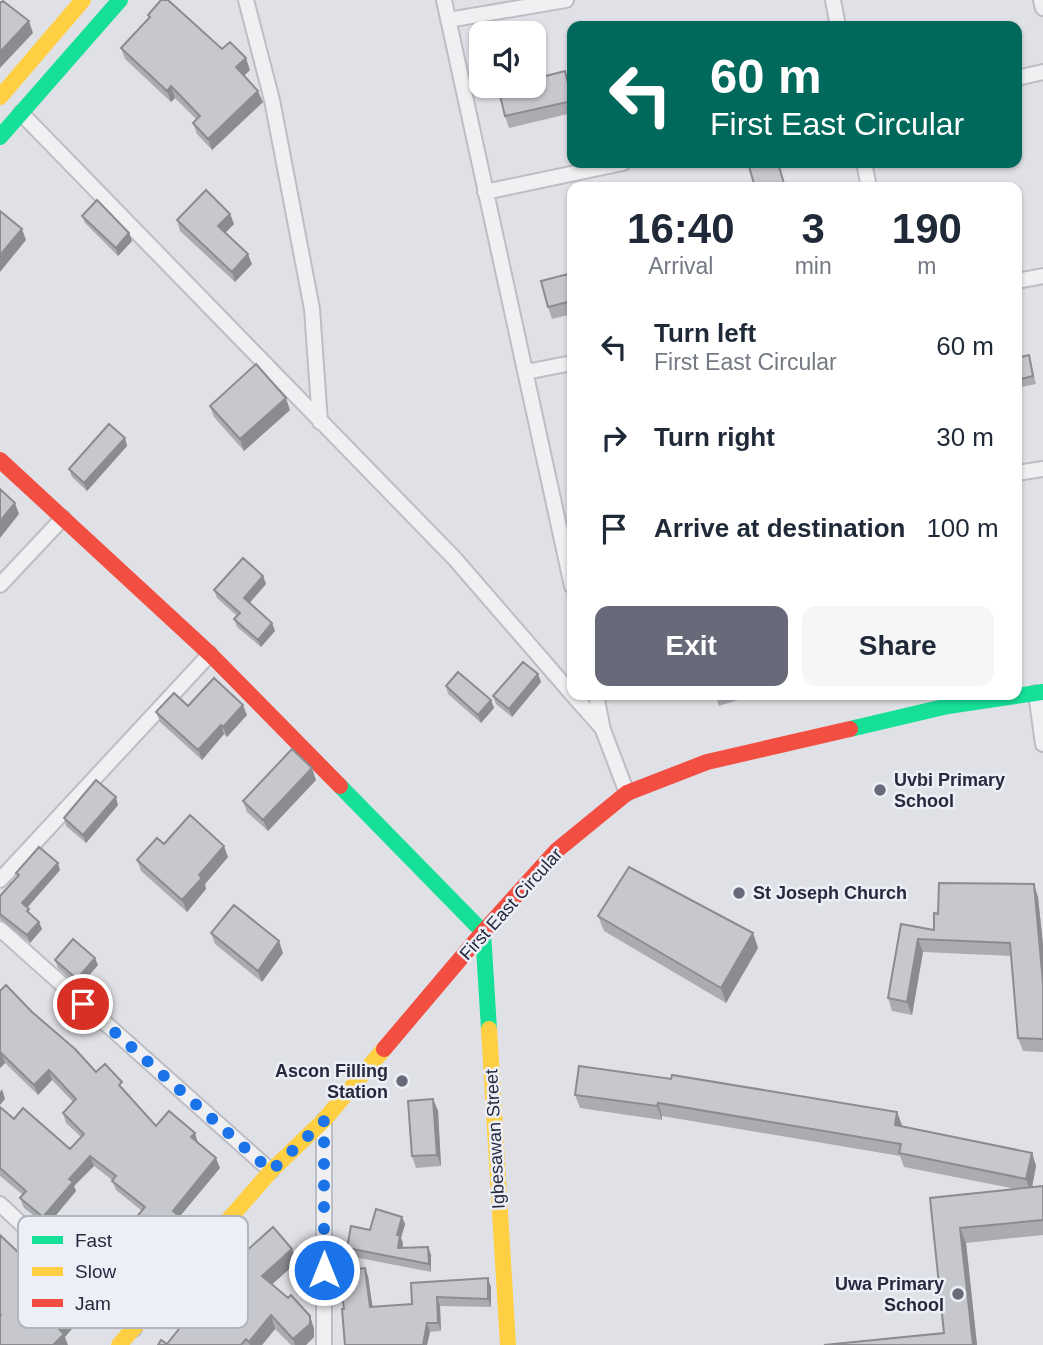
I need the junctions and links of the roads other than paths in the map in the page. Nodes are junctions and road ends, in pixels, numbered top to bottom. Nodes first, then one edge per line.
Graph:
1 (83, 0) edge
2 (120, 0) edge
3 (246, 0) edge
4 (444, 0) edge
5 (566, 0) edge
6 (833, 0) edge
7 (1041, 0) edge
8 (1043, 8) edge
9 (448, 20) junction
10 (837, 21) edge
11 (1043, 72) edge
12 (1022, 77) edge
13 (0, 97) edge
14 (21, 113) junction
15 (0, 137) edge
16 (599, 168) edge
17 (485, 192) junction
18 (1043, 276) edge
19 (1022, 280) edge
20 (567, 364) edge
21 (526, 372) junction
22 (320, 422) junction
23 (0, 460) edge
24 (1043, 469) edge
25 (1022, 472) edge
26 (62, 517) junction
27 (567, 558) edge
28 (0, 585) edge
29 (210, 654) junction
30 (567, 687) edge
31 (1040, 693) edge
32 (1022, 694) edge
33 (578, 700) edge
34 (597, 700) edge
35 (947, 700) edge
36 (603, 730) junction
37 (1043, 744) edge
38 (627, 793) junction
39 (0, 880) edge
40 (0, 929) edge
41 (483, 932) junction
42 (324, 1121) junction
43 (271, 1171) junction
44 (0, 1204) edge
45 (232, 1216) edge
46 (18, 1221) edge
47 (134, 1329) edge
48 (119, 1345) edge
49 (324, 1345) edge
50 (508, 1345) edge

1 - 13 street
2 - 14 street
3 - 22 street
4 - 9 street
5 - 9 street
6 - 10 street
7 - 8 street
9 - 17 street
11 - 12 street
14 - 15 street
14 - 22 street
16 - 17 street
17 - 21 street
18 - 19 street
20 - 21 street
21 - 27 street
22 - 30 street
23 - 26 street
24 - 25 street
26 - 28 street
26 - 29 street
29 - 39 street
29 - 41 street
31 - 32 street, First East Circular
31 - 37 street
33 - 36 street
34 - 36 street
35 - 38 street, First East Circular
36 - 38 street
38 - 41 street, First East Circular
40 - 43 street
41 - 42 street, First East Circular
41 - 50 street, Igbesawan Street
42 - 43 street, First East Circular
42 - 49 street
43 - 45 street, First East Circular
44 - 46 street
47 - 48 street, First East Circular

